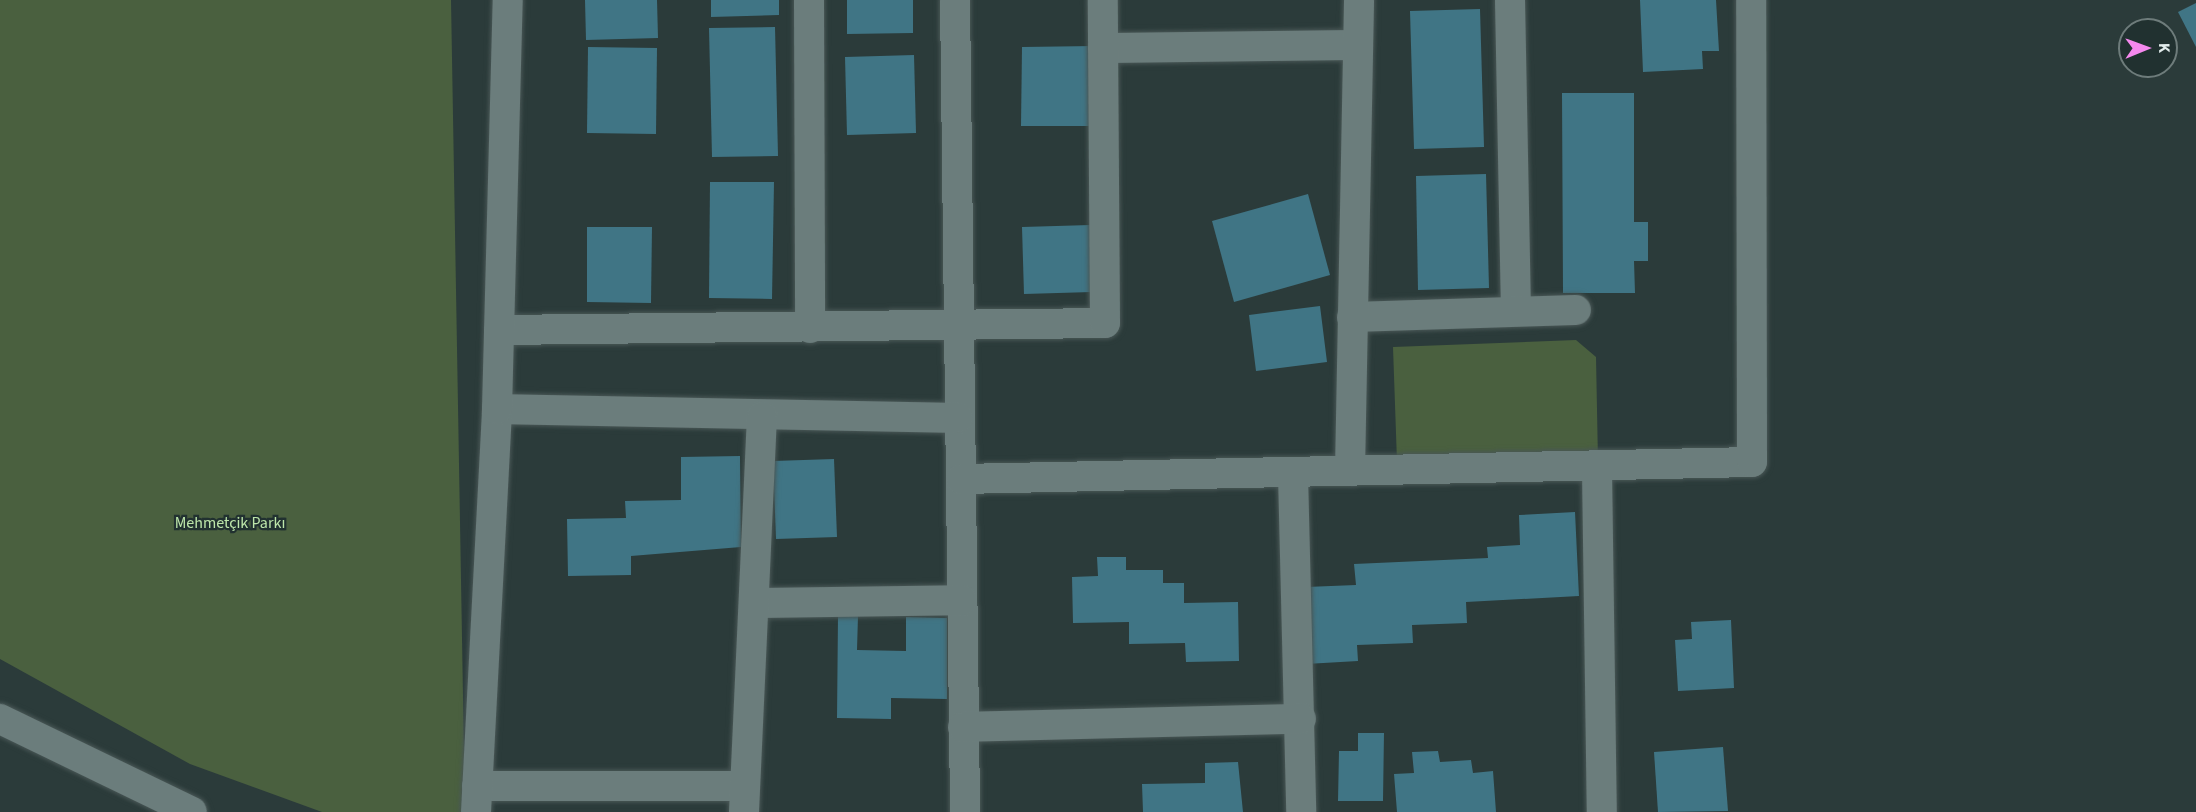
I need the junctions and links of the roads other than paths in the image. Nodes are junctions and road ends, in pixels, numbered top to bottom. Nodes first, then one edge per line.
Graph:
1 (508, 0) edge
2 (809, 0) edge
3 (955, 0) edge
4 (1103, 0) edge
5 (1359, 0) edge
6 (1510, 0) edge
7 (1751, 0) edge
8 (1358, 45) junction
9 (1103, 48) junction
10 (1576, 310) dead end
11 (1516, 311) junction
12 (1352, 317) junction
13 (958, 325) junction
14 (810, 328) junction
15 (499, 330) junction
16 (497, 409) junction
17 (762, 416) junction
18 (958, 418) junction
19 (1597, 469) junction
20 (1350, 471) junction
21 (1293, 474) junction
22 (961, 478) junction
23 (962, 600) junction
24 (756, 603) junction
25 (0, 719) edge
26 (1301, 719) junction
27 (963, 727) junction
28 (476, 799) edge
29 (744, 799) edge
30 (192, 812) edge
31 (965, 812) edge
32 (1301, 812) edge
33 (1602, 812) edge

1 - 15 street
2 - 14 street
3 - 13 street
4 - 9 street
5 - 8 street
6 - 11 street
7 - 19 street
8 - 9 street
8 - 12 street
9 - 13 street
10 - 11 street
11 - 12 street
12 - 20 street
13 - 14 street
13 - 18 street
14 - 15 street
15 - 16 street
16 - 17 street
16 - 28 street
17 - 18 street
17 - 24 street
18 - 22 street
19 - 20 street
19 - 33 street
20 - 21 street
21 - 22 street
21 - 26 street
22 - 23 street
23 - 24 street
23 - 27 street
24 - 29 street
25 - 30 street
26 - 27 street
26 - 32 street
27 - 31 street
28 - 29 street

